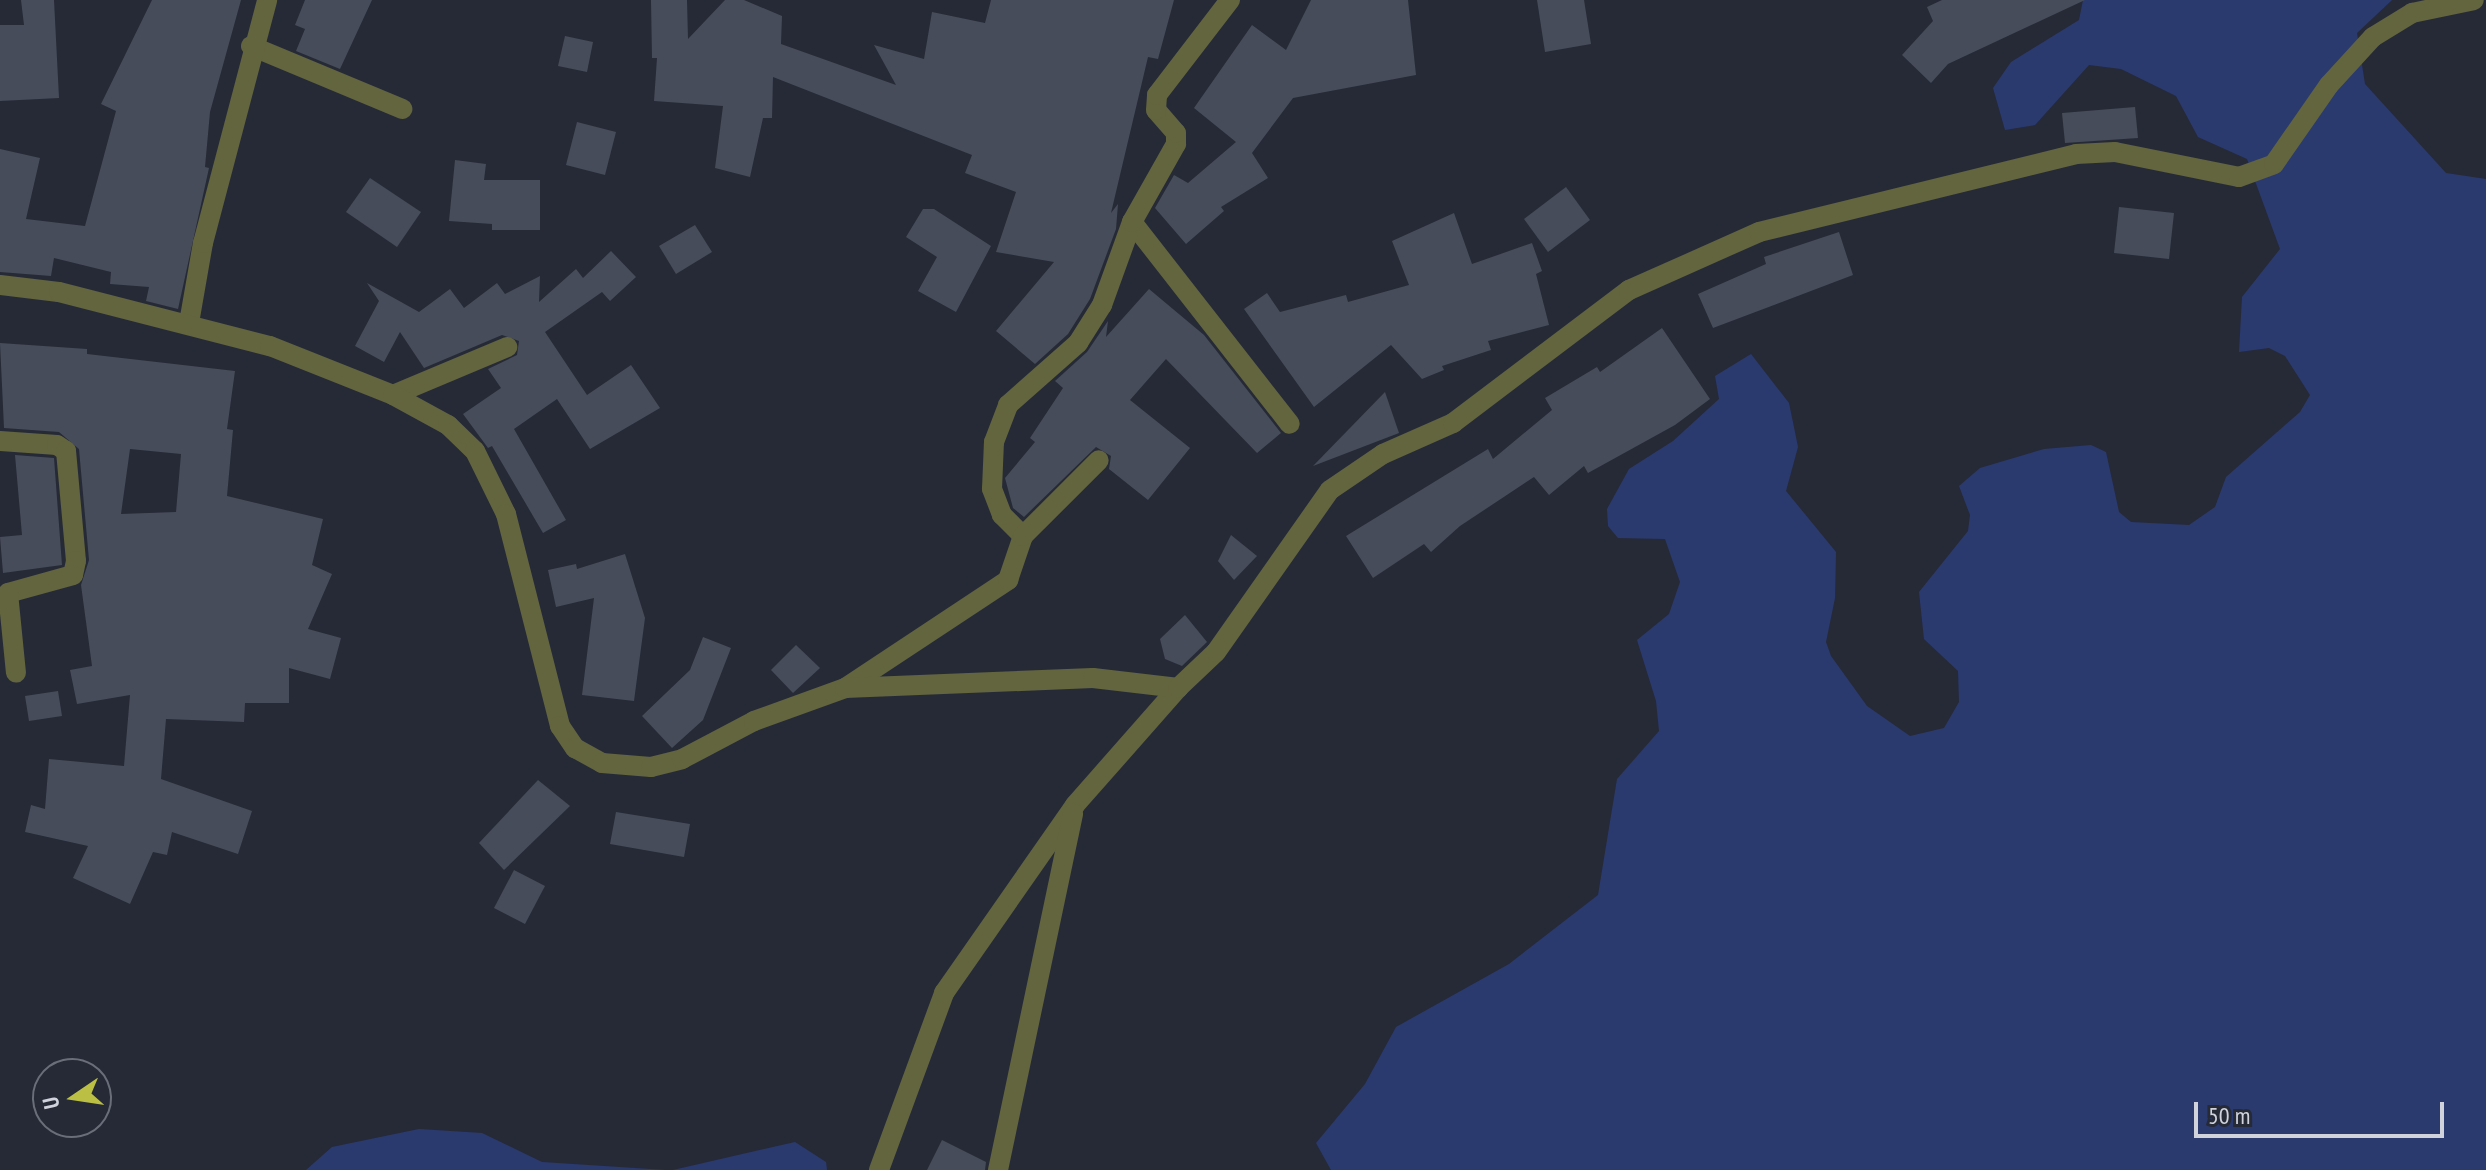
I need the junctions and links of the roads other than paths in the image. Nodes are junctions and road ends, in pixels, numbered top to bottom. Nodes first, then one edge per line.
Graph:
1 (267, 0) edge
2 (1230, 0) edge
3 (2474, 0) edge
4 (251, 46) junction
5 (402, 109) dead end
6 (1132, 222) junction
7 (0, 285) edge
8 (189, 323) junction
9 (507, 347) dead end
10 (393, 395) junction
11 (1290, 424) dead end
12 (0, 441) edge
13 (1099, 460) dead end
14 (1023, 536) junction
15 (16, 673) dead end
16 (845, 688) junction
17 (1178, 688) junction
18 (1075, 805) junction
19 (879, 1170) edge
20 (998, 1170) edge

1 - 4 street
2 - 6 street
3 - 17 street
4 - 5 street
4 - 8 street
6 - 11 street
6 - 14 street
7 - 8 street
8 - 10 street
9 - 10 street
10 - 16 street
12 - 15 street
13 - 14 street
14 - 16 street
16 - 17 street
17 - 18 street
18 - 19 street
18 - 20 street

